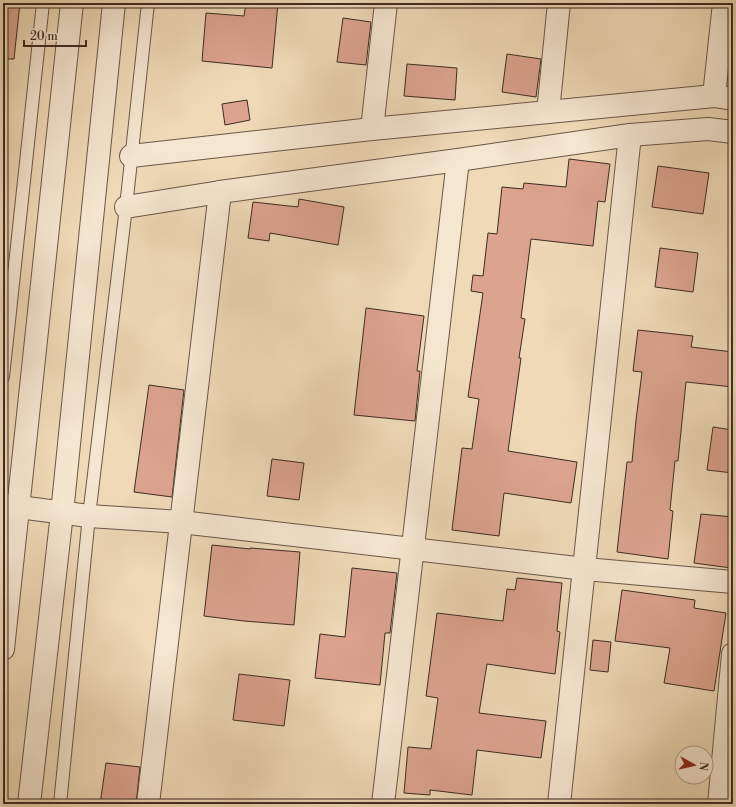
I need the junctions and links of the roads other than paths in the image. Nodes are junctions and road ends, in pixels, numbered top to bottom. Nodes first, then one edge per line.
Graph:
1 (43, 3) edge
2 (72, 3) edge
3 (114, 3) edge
4 (148, 3) edge
5 (386, 3) edge
6 (559, 3) edge
7 (724, 3) edge
8 (723, 98) edge
9 (548, 112) junction
10 (372, 129) junction
11 (733, 132) edge
12 (630, 135) junction
13 (131, 156) junction
14 (458, 160) junction
15 (220, 192) junction
16 (126, 207) junction
17 (3, 377) edge
18 (11, 506) edge
19 (62, 513) junction
20 (89, 516) junction
21 (181, 522) junction
22 (413, 548) junction
23 (584, 569) junction
24 (733, 582) edge
25 (3, 648) edge
26 (733, 654) edge
27 (29, 804) edge
28 (60, 804) edge
29 (148, 804) edge
30 (383, 804) edge
31 (559, 804) edge
32 (719, 804) edge

1 - 17 lane
2 - 18 street
3 - 19 street
4 - 13 lane
5 - 10 street
6 - 9 street
7 - 8 street
8 - 9 street
9 - 10 street
10 - 13 street
11 - 12 street
12 - 14 street
12 - 23 street
13 - 16 lane
14 - 15 street
14 - 22 street
15 - 16 street
15 - 21 street
16 - 20 lane
18 - 19 street
18 - 25 street
19 - 20 street
19 - 27 street
20 - 21 street
20 - 28 lane
21 - 22 street
21 - 29 street
22 - 23 street
22 - 30 street
23 - 24 street
23 - 31 street
26 - 32 street

